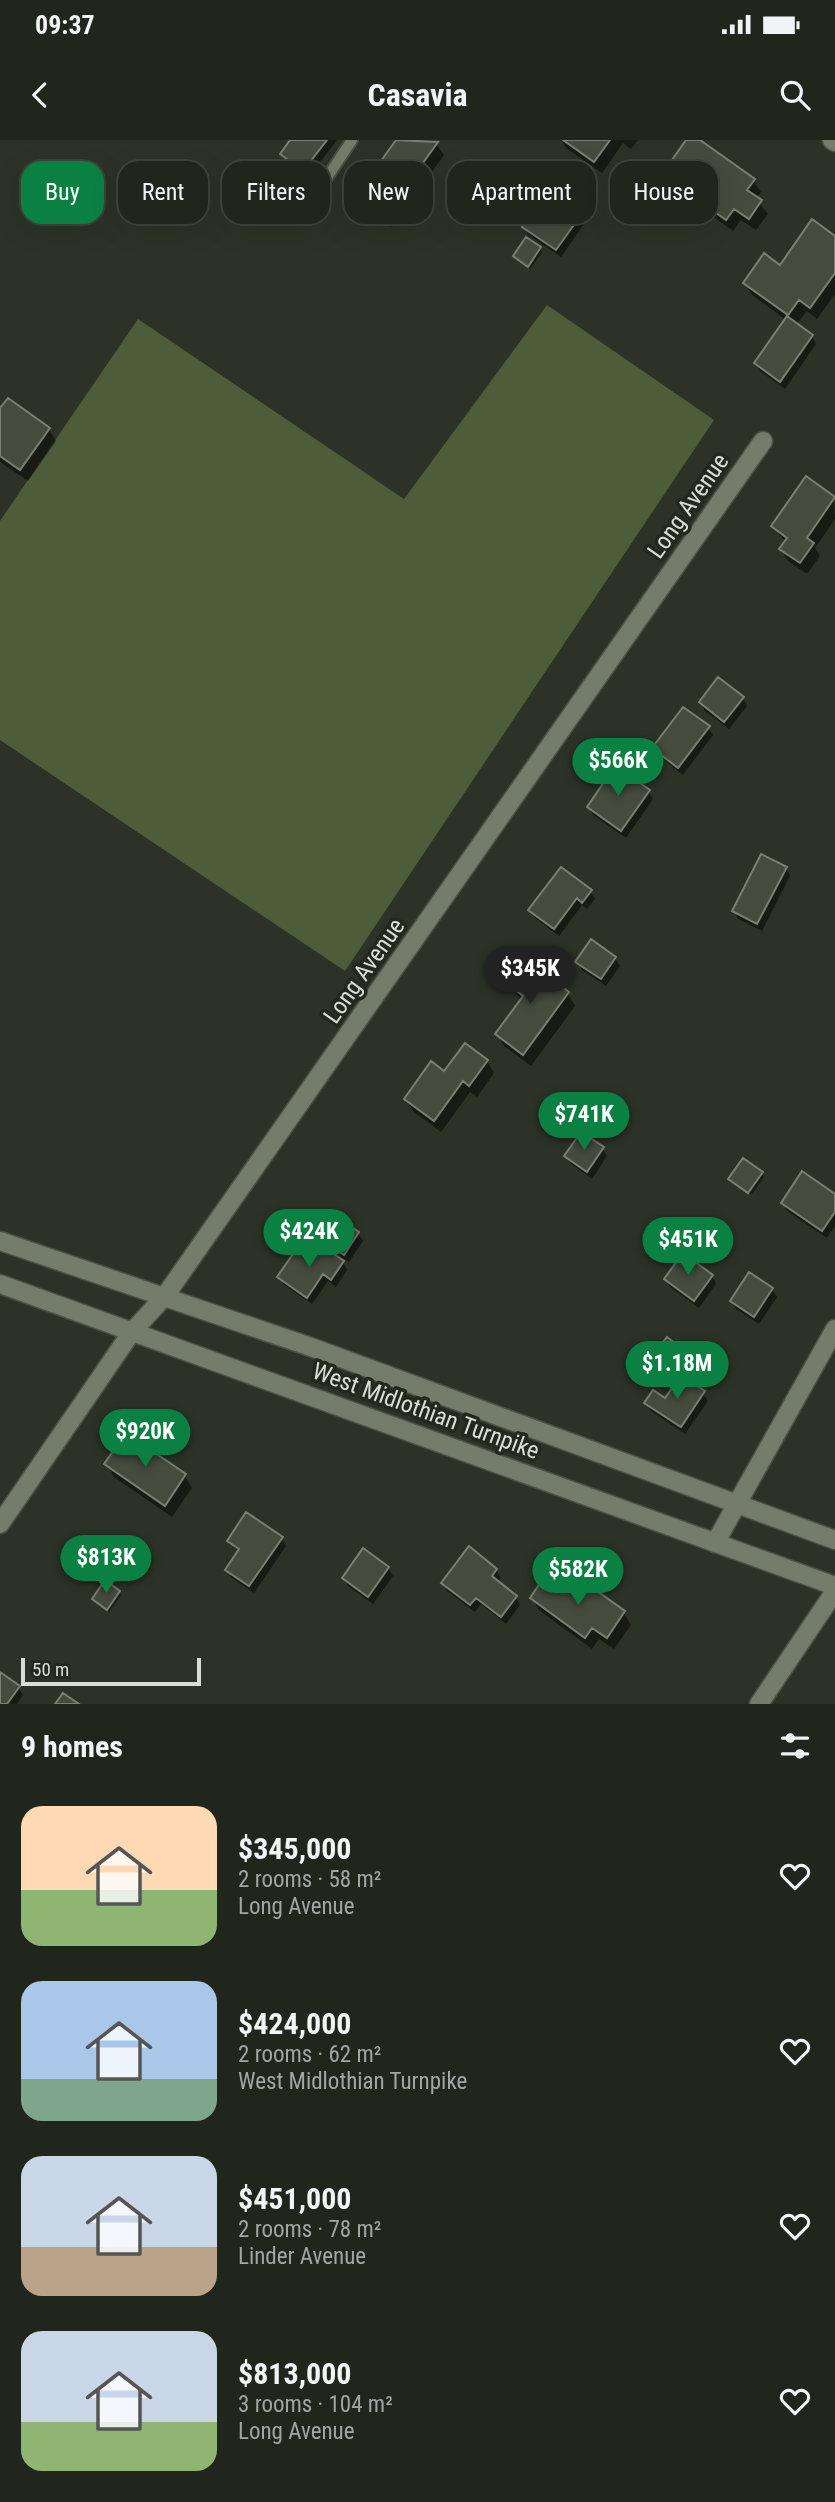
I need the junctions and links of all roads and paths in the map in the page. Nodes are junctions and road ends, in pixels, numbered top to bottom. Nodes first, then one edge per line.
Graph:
1 (352, 140) edge
2 (330, 173) edge
3 (763, 442) dead end
4 (0, 1241) edge
5 (0, 1284) edge
6 (165, 1296) junction
7 (835, 1329) edge
8 (131, 1333) junction
9 (736, 1504) junction
10 (0, 1524) edge
11 (835, 1540) edge
12 (715, 1543) junction
13 (835, 1586) edge
14 (835, 1591) edge
15 (760, 1704) edge

1 - 2 lane
3 - 6 main road, Long Avenue
4 - 6 main road, West Midlothian Turnpike
5 - 8 main road, West Midlothian Turnpike
6 - 8 main road, Long Avenue
6 - 9 main road, West Midlothian Turnpike
7 - 9 main road
8 - 10 main road, Long Avenue
8 - 12 main road, West Midlothian Turnpike
9 - 11 main road, West Midlothian Turnpike
9 - 12 main road
12 - 13 main road, West Midlothian Turnpike
14 - 15 main road

